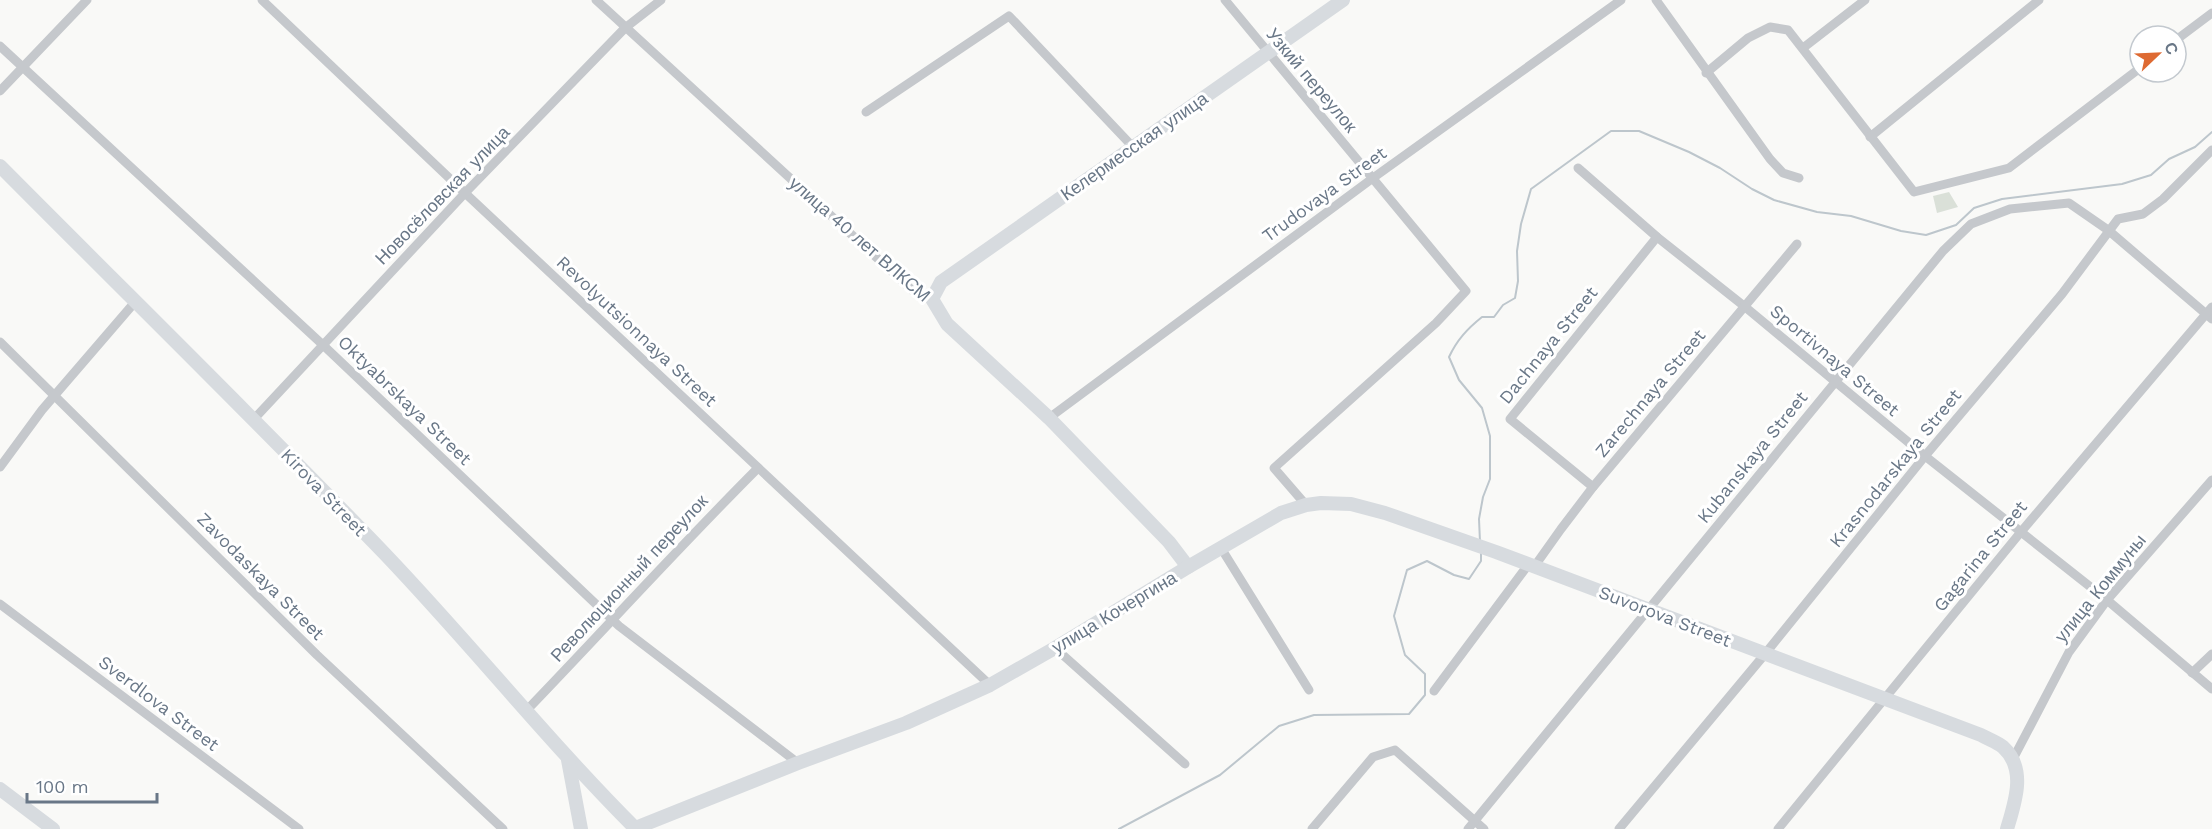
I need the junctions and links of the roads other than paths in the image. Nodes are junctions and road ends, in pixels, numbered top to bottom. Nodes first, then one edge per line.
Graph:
1 (87, 0) edge
2 (262, 0) edge
3 (596, 0) edge
4 (661, 0) edge
5 (1225, 0) edge
6 (1343, 0) edge
7 (1621, 0) edge
8 (1656, 0) edge
9 (1865, 0) edge
10 (2039, 0) edge
11 (2212, 13) edge
12 (625, 28) junction
13 (2188, 31) edge
14 (0, 46) edge
15 (1803, 48) junction
16 (1266, 52) junction
17 (23, 68) junction
18 (1706, 73) junction
19 (2128, 77) edge
20 (0, 91) edge
21 (866, 112) dead end
22 (1870, 137) junction
23 (1133, 147) junction
24 (2212, 150) edge
25 (0, 166) edge
26 (1578, 168) dead end
27 (1373, 178) junction
28 (1799, 178) dead end
29 (465, 194) junction
30 (2108, 230) junction
31 (1657, 237) junction
32 (1797, 244) dead end
33 (932, 299) junction
34 (135, 302) junction
35 (1744, 306) junction
36 (2210, 313) edge
37 (0, 342) edge
38 (323, 345) junction
39 (1835, 381) junction
40 (54, 396) junction
41 (1049, 418) junction
42 (254, 419) junction
43 (1925, 456) junction
44 (0, 467) edge
45 (758, 468) junction
46 (2212, 480) edge
47 (1593, 487) junction
48 (1306, 505) junction
49 (2020, 533) junction
50 (1221, 548) junction
51 (1531, 566) junction
52 (1188, 567) junction
53 (2107, 600) junction
54 (0, 604) edge
55 (1648, 609) junction
56 (613, 620) junction
57 (1055, 648) junction
58 (1766, 654) junction
59 (2212, 654) edge
60 (2192, 673) junction
61 (990, 685) junction
62 (2212, 689) edge
63 (1309, 690) dead end
64 (1434, 691) dead end
65 (1886, 698) junction
66 (526, 711) junction
67 (567, 758) junction
68 (2013, 759) junction
69 (798, 763) junction
70 (1185, 765) dead end
71 (0, 789) edge
72 (1471, 825) edge
73 (634, 828) edge
74 (53, 829) edge
75 (299, 829) edge
76 (502, 829) edge
77 (581, 829) edge
78 (1312, 829) edge
79 (1484, 829) edge
80 (1619, 829) edge
81 (1778, 829) edge
82 (2007, 829) edge

1 - 17 street
2 - 29 street, Revolyutsionnaya Street
3 - 12 street, улица 40 лет ВЛКСМ
4 - 12 street, Новосёловская улица
5 - 16 street, Узкий переулок
6 - 16 street, Келермесская улица
7 - 27 street, Trudovaya Street
8 - 18 street
9 - 15 street
10 - 22 street
11 - 13 street
12 - 29 street, Новосёловская улица
12 - 33 street, улица 40 лет ВЛКСМ
14 - 17 street, Oktyabrskaya Street
15 - 18 street
15 - 22 street
16 - 23 street, Келермесская улица
16 - 27 street, Узкий переулок
17 - 20 street
17 - 38 street, Oktyabrskaya Street
18 - 28 street
19 - 22 street
21 - 23 street
23 - 33 street, Келермесская улица
24 - 30 street, Krasnodarskaya Street
25 - 34 street, Kirova Street
26 - 31 street, Sportivnaya Street
27 - 41 street, Trudovaya Street
27 - 48 street, Узкий переулок
29 - 38 street, Новосёловская улица
29 - 45 street, Revolyutsionnaya Street
30 - 36 street, Kubanskaya Street
30 - 39 street, Kubanskaya Street
30 - 43 street, Krasnodarskaya Street
31 - 35 street, Sportivnaya Street
31 - 47 street, Dachnaya Street
32 - 35 street, Zarechnaya Street
33 - 41 street, улица 40 лет ВЛКСМ
34 - 40 street
34 - 42 street, Kirova Street
35 - 39 street, Sportivnaya Street
35 - 47 street, Zarechnaya Street
36 - 49 street, Gagarina Street
37 - 40 street, Zavodaskaya Street
38 - 42 street, Новосёловская улица
38 - 56 street, Oktyabrskaya Street
39 - 43 street, Sportivnaya Street
39 - 55 street, Kubanskaya Street
40 - 44 street
40 - 76 street, Zavodaskaya Street
41 - 52 street, улица 40 лет ВЛКСМ
42 - 66 street, Kirova Street
43 - 49 street, Sportivnaya Street
43 - 58 street, Krasnodarskaya Street
45 - 56 street, Революционный переулок
45 - 61 street, Revolyutsionnaya Street
46 - 53 street, улица Коммуны
47 - 51 street, Zarechnaya Street
48 - 50 street, улица Кочергина
48 - 51 street, Suvorova Street
49 - 53 street, Sportivnaya Street
49 - 65 street, Gagarina Street
50 - 52 street, улица Кочергина
50 - 63 street
51 - 55 street, Suvorova Street
51 - 64 street, Zarechnaya Street
52 - 57 street, улица Кочергина
53 - 60 street, Sportivnaya Street
53 - 68 street, улица Коммуны
54 - 75 street, Sverdlova Street
55 - 58 street, Suvorova Street
55 - 72 street, Kubanskaya Street
56 - 66 street, Революционный переулок
56 - 69 street, Oktyabrskaya Street
57 - 61 street, улица Кочергина
57 - 70 street
58 - 65 street, Suvorova Street
58 - 80 street, Krasnodarskaya Street
59 - 60 street
60 - 62 street, Sportivnaya Street
61 - 69 street, улица Кочергина
65 - 68 street, Suvorova Street
65 - 81 street, Gagarina Street
66 - 67 street, Kirova Street
67 - 73 street, Kirova Street
67 - 77 street
68 - 82 street
69 - 73 street, улица Кочергина
71 - 74 street
72 - 78 street
72 - 79 street

